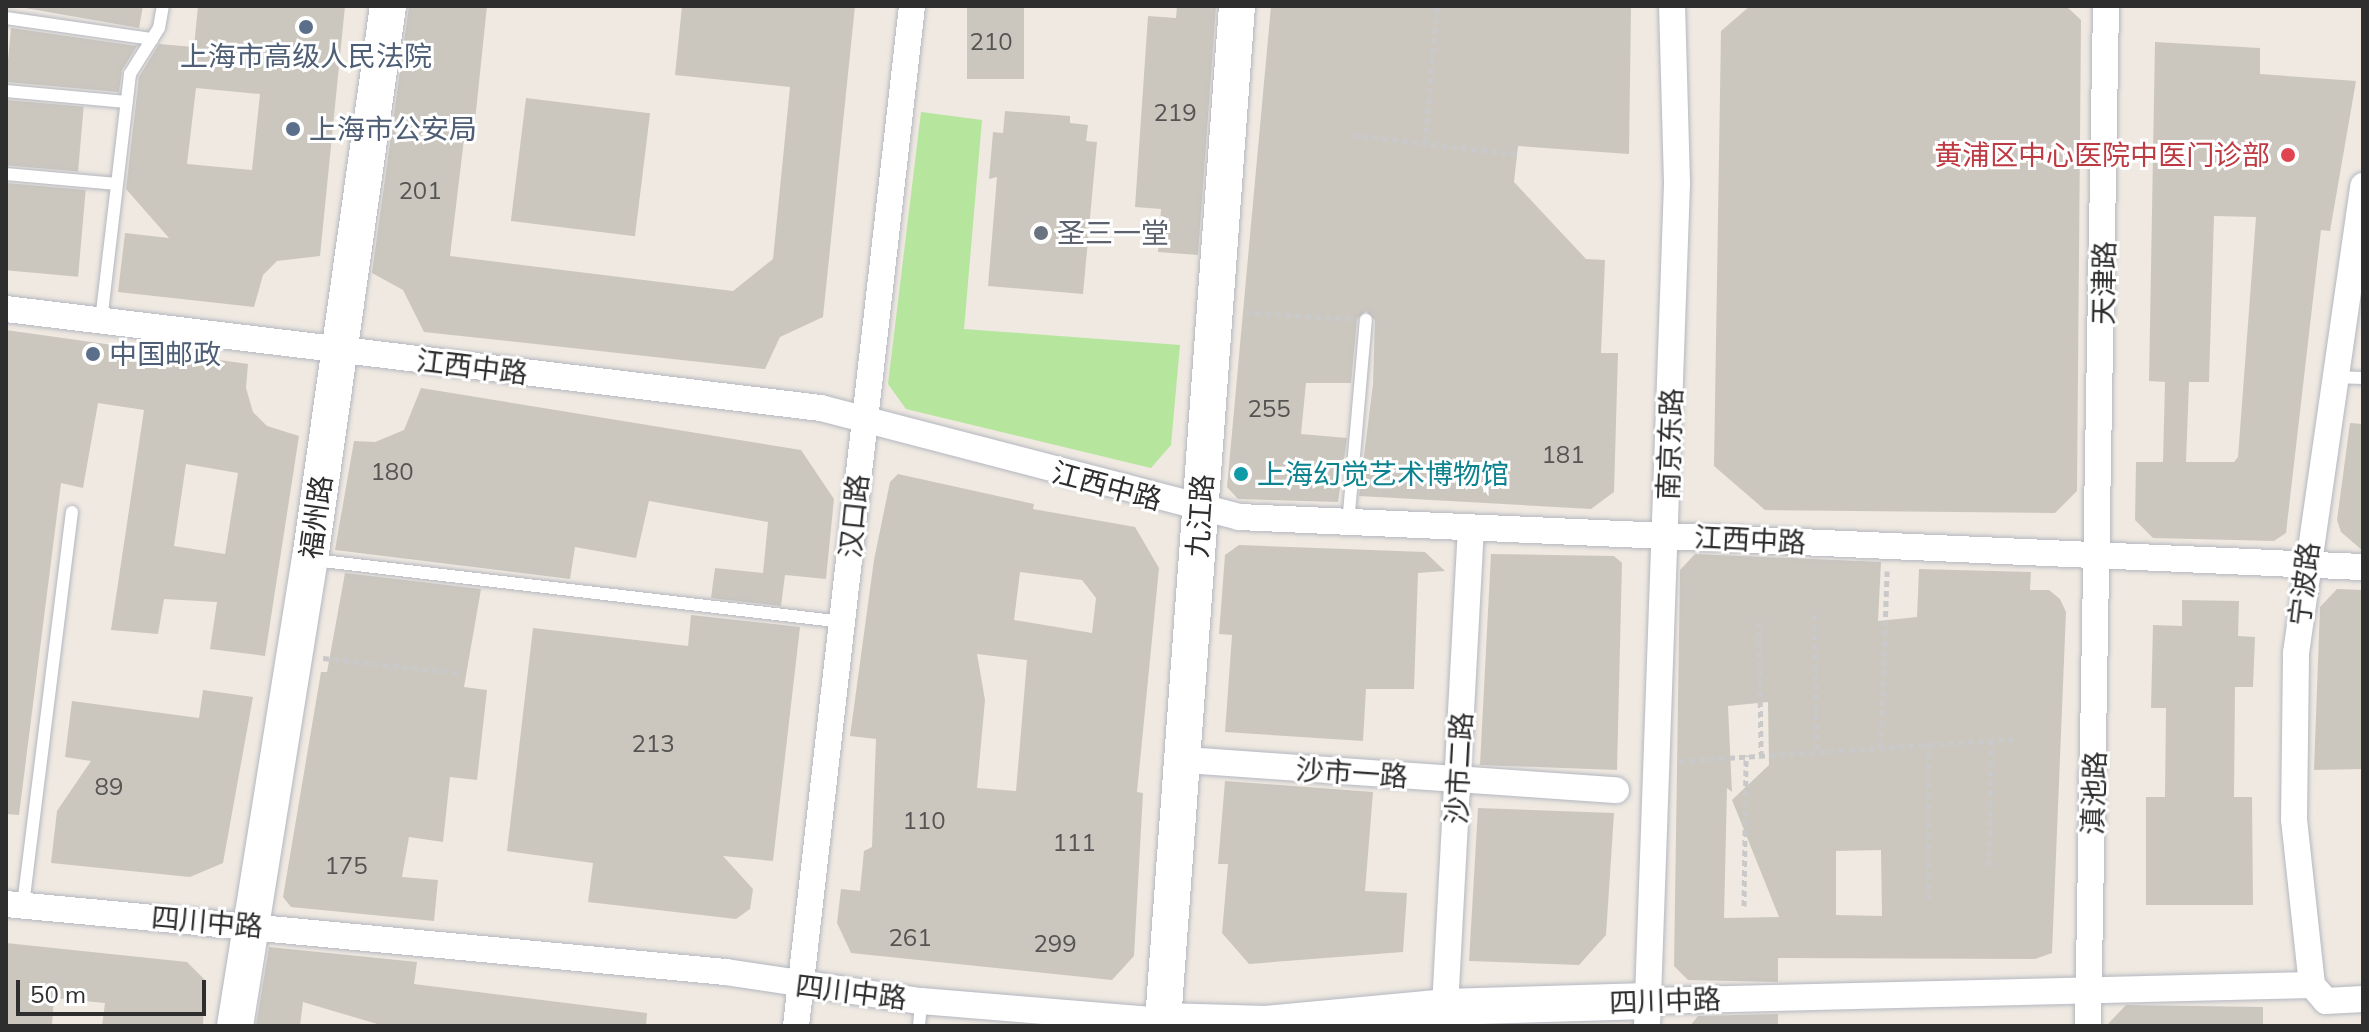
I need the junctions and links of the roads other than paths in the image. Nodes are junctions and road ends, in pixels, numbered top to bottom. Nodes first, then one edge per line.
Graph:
1 (163, 6) edge
2 (388, 6) edge
3 (912, 6) edge
4 (1237, 6) edge
5 (1672, 6) edge
6 (2106, 6) edge
7 (6, 18) edge
8 (152, 39) junction
9 (6, 91) edge
10 (126, 102) junction
11 (6, 174) edge
12 (117, 184) junction
13 (2363, 186) edge
14 (6, 309) edge
15 (1366, 320) road end
16 (101, 321) junction
17 (340, 351) junction
18 (2333, 376) junction
19 (2363, 378) edge
20 (865, 420) junction
21 (1200, 511) junction
22 (72, 512) dead end
23 (1348, 524) junction
24 (1471, 530) junction
25 (1667, 537) junction
26 (310, 559) junction
27 (2100, 560) junction
28 (2306, 564) junction
29 (2363, 567) edge
30 (843, 622) junction
31 (1184, 760) junction
32 (1459, 781) junction
33 (1616, 790) dead end
34 (14, 905) edge
35 (250, 926) junction
36 (2312, 985) junction
37 (800, 986) junction
38 (2088, 989) junction
39 (2363, 999) edge
40 (920, 1013) edge
41 (1422, 1014) edge
42 (1648, 1014) edge
43 (1033, 1019) edge
44 (1163, 1023) edge
45 (235, 1026) edge
46 (796, 1026) edge
47 (2088, 1026) edge

1 - 8 lane
2 - 17 street, 福州路
3 - 20 street, 汉口路
4 - 21 street, 九江路
5 - 25 street, 南京东路
6 - 27 street, 天津路
7 - 8 lane
8 - 10 lane
9 - 10 lane
10 - 12 lane
11 - 12 lane
12 - 16 lane
13 - 18 street, 宁波路
14 - 16 street, 江西中路
15 - 23 lane
16 - 17 street, 江西中路
17 - 20 street, 江西中路
17 - 26 street, 福州路
18 - 19 lane
18 - 28 street, 宁波路
20 - 21 street, 江西中路
20 - 30 street, 汉口路
21 - 23 street, 江西中路
21 - 31 street, 九江路
22 - 34 lane
23 - 24 street, 江西中路
24 - 25 street, 江西中路
24 - 32 street, 沙市二路
25 - 27 street, 江西中路
25 - 42 street, 南京东路
26 - 30 lane
26 - 35 street, 福州路
27 - 28 street, 江西中路
27 - 38 street, 滇池路
28 - 29 street, 江西中路
28 - 36 street, 宁波路
30 - 37 street, 汉口路
31 - 32 street, 沙市一路
31 - 44 street, 九江路
32 - 33 street, 沙市一路
32 - 41 street, 沙市二路
34 - 35 street, 四川中路
35 - 37 street, 四川中路
35 - 45 street, 福州路
36 - 38 street, 四川中路
36 - 39 street, 四川中路
37 - 40 street, 四川中路
37 - 46 street, 汉口路
38 - 42 street, 四川中路
38 - 47 street, 滇池路
40 - 43 street, 四川中路
41 - 42 street, 四川中路
41 - 44 street, 四川中路
43 - 44 street, 四川中路

